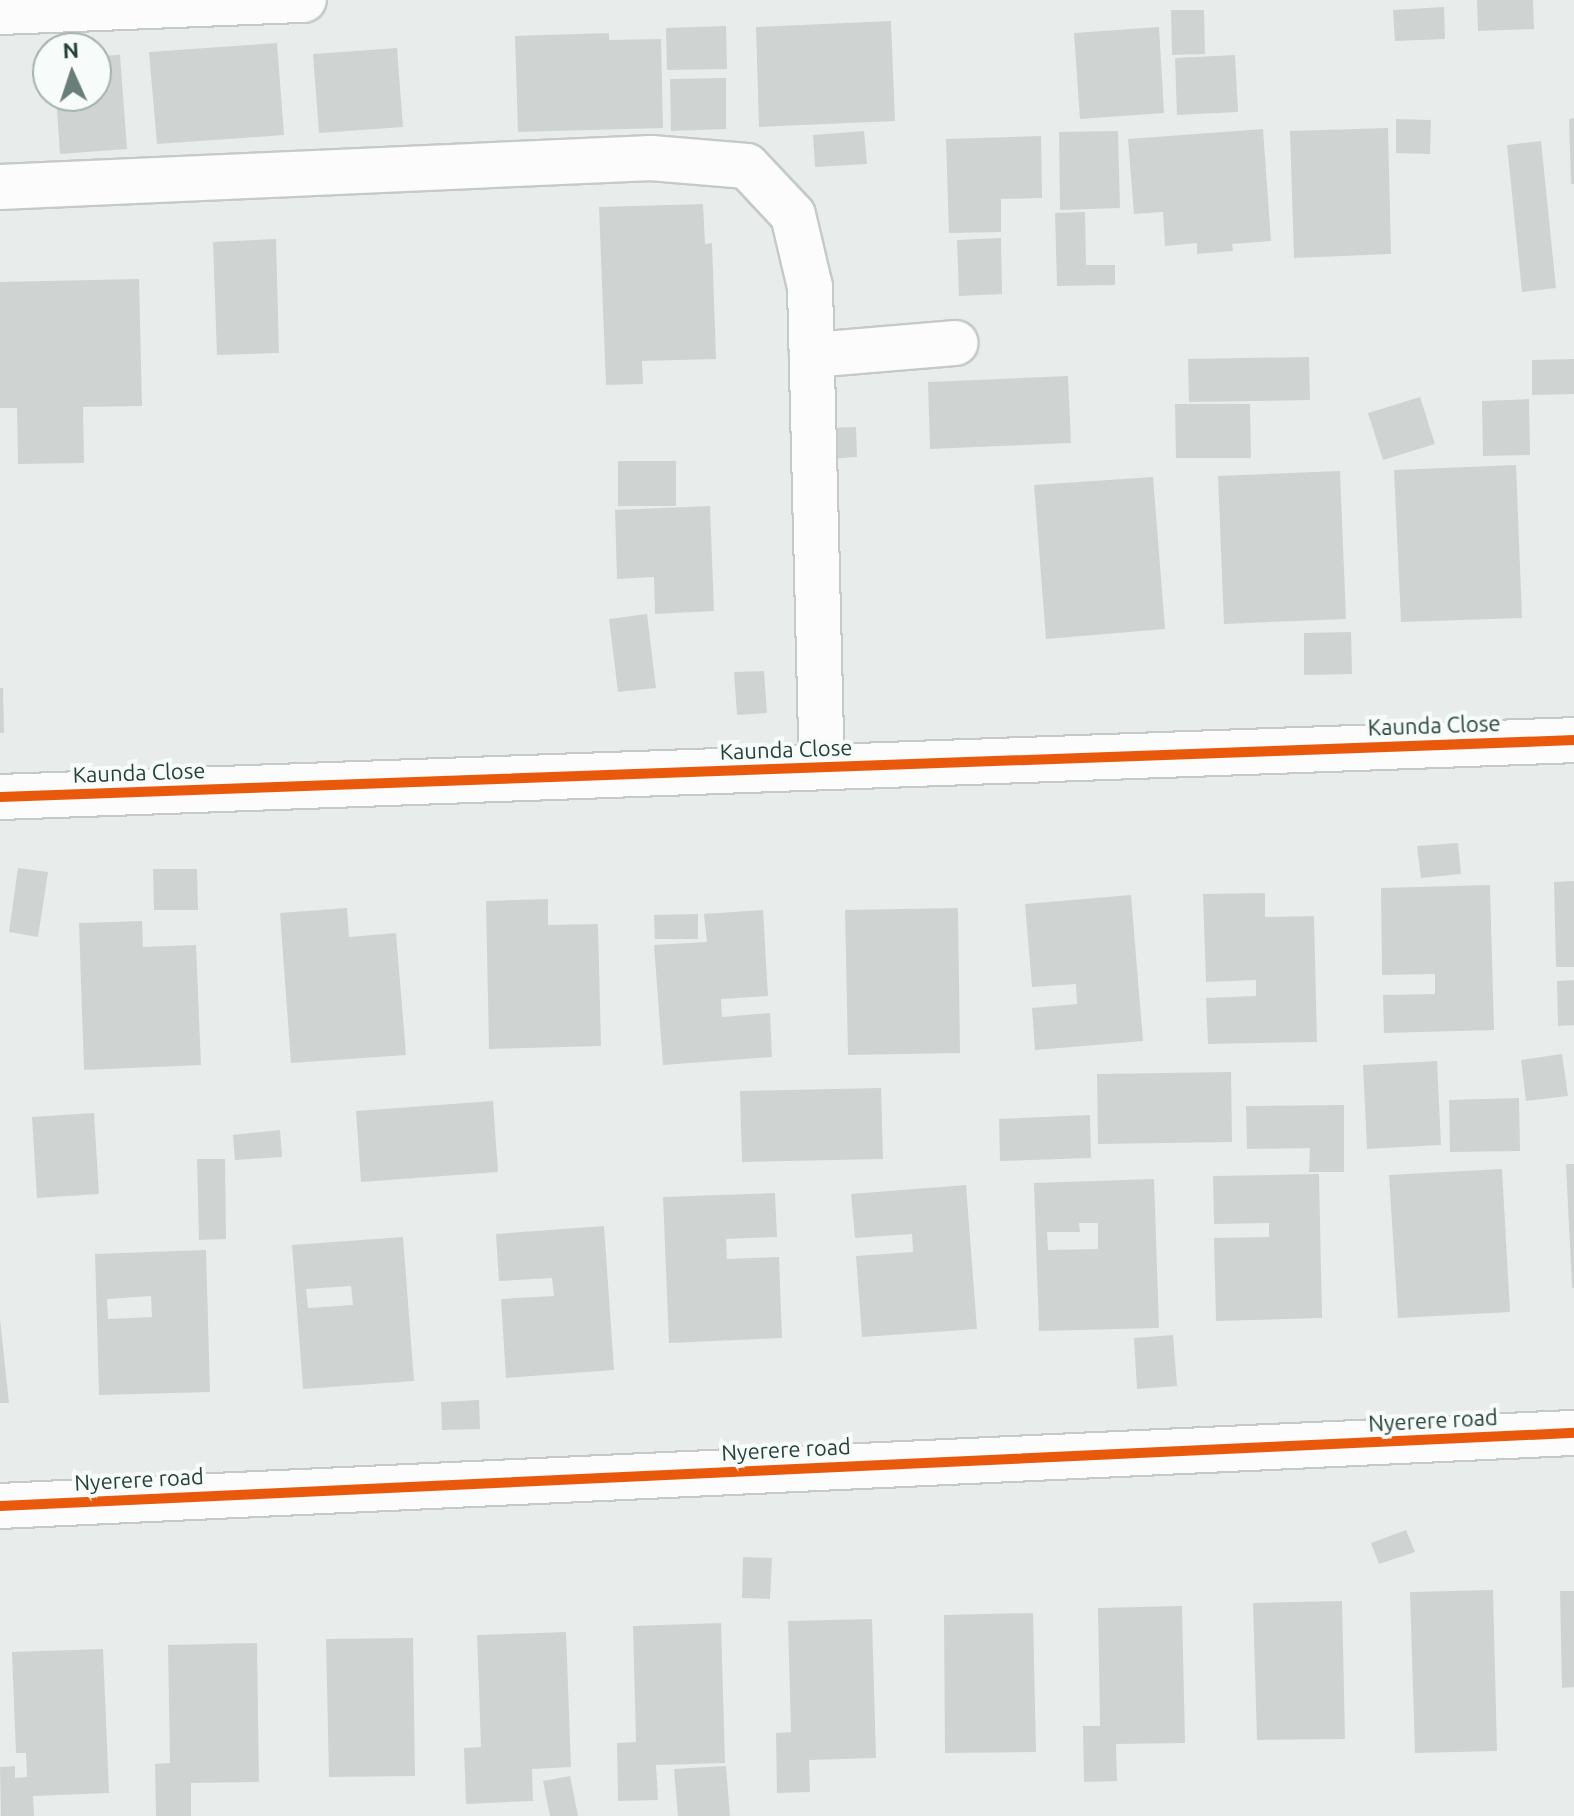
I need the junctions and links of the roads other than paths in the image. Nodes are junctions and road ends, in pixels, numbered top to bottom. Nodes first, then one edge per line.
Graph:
1 (304, 0) edge
2 (0, 12) edge
3 (0, 187) edge
4 (955, 343) dead end
5 (812, 355) junction
6 (1574, 740) edge
7 (822, 767) junction
8 (0, 797) edge
9 (1574, 1433) edge
10 (0, 1506) edge

1 - 2 street
3 - 5 street
4 - 5 street
5 - 7 street
6 - 7 street, Kaunda Close
7 - 8 street, Kaunda Close
9 - 10 street, Nyerere road

